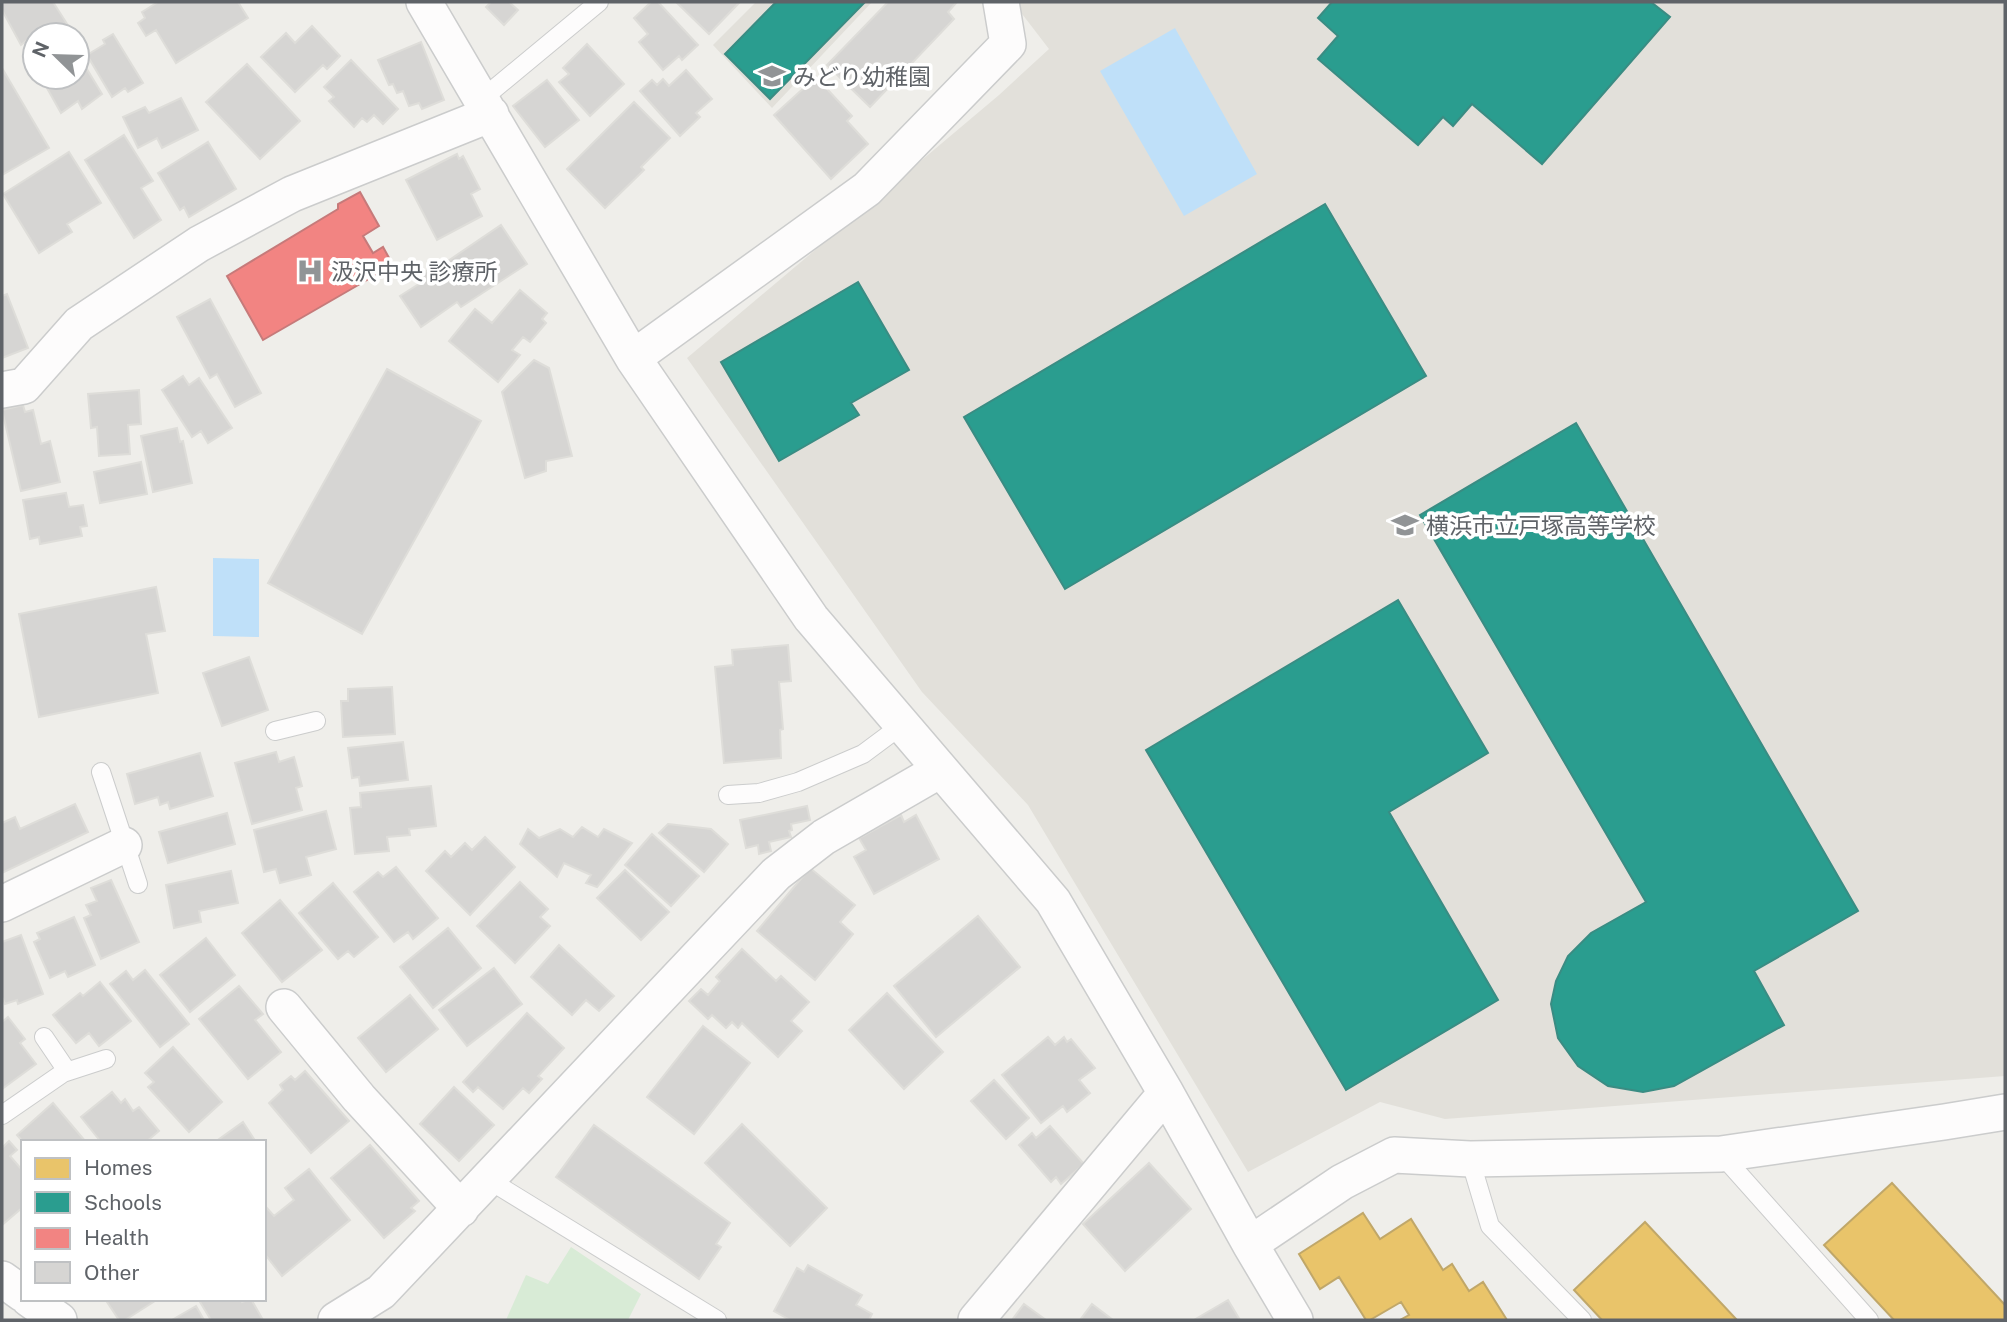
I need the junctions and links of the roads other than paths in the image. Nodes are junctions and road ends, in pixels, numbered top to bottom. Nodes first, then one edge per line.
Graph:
1 (424, 2) edge
2 (599, 2) edge
3 (1002, 2) edge
4 (486, 106) junction
5 (634, 358) junction
6 (2, 390) edge
7 (316, 721) dead end
8 (902, 725) junction
9 (275, 731) dead end
10 (940, 770) junction
11 (101, 772) dead end
12 (728, 795) dead end
13 (124, 845) junction
14 (138, 884) dead end
15 (2, 904) edge
16 (284, 1007) dead end
17 (44, 1037) dead end
18 (106, 1059) dead end
19 (67, 1072) junction
20 (1166, 1093) junction
21 (2005, 1112) edge
22 (2, 1115) edge
23 (1721, 1154) junction
24 (1470, 1159) junction
25 (488, 1180) junction
26 (461, 1209) junction
27 (1250, 1244) junction
28 (2, 1279) edge
29 (21, 1293) edge
30 (32, 1301) edge
31 (58, 1320) edge
32 (336, 1320) edge
33 (717, 1320) edge
34 (976, 1320) edge
35 (1295, 1320) edge
36 (1582, 1320) edge
37 (1869, 1320) edge

1 - 4 street
2 - 4 lane
3 - 5 street
4 - 5 street
4 - 6 street
5 - 8 street
7 - 9 lane
8 - 10 street
8 - 12 lane
10 - 20 street
10 - 25 street
11 - 13 lane
13 - 14 lane
13 - 15 street
16 - 26 street
17 - 19 lane
18 - 19 lane
19 - 22 lane
20 - 27 street
20 - 34 street
21 - 23 street
23 - 24 street
23 - 37 lane
24 - 27 street
24 - 36 lane
25 - 26 street
25 - 33 lane
26 - 32 street
27 - 35 street
28 - 29 street
30 - 31 street

